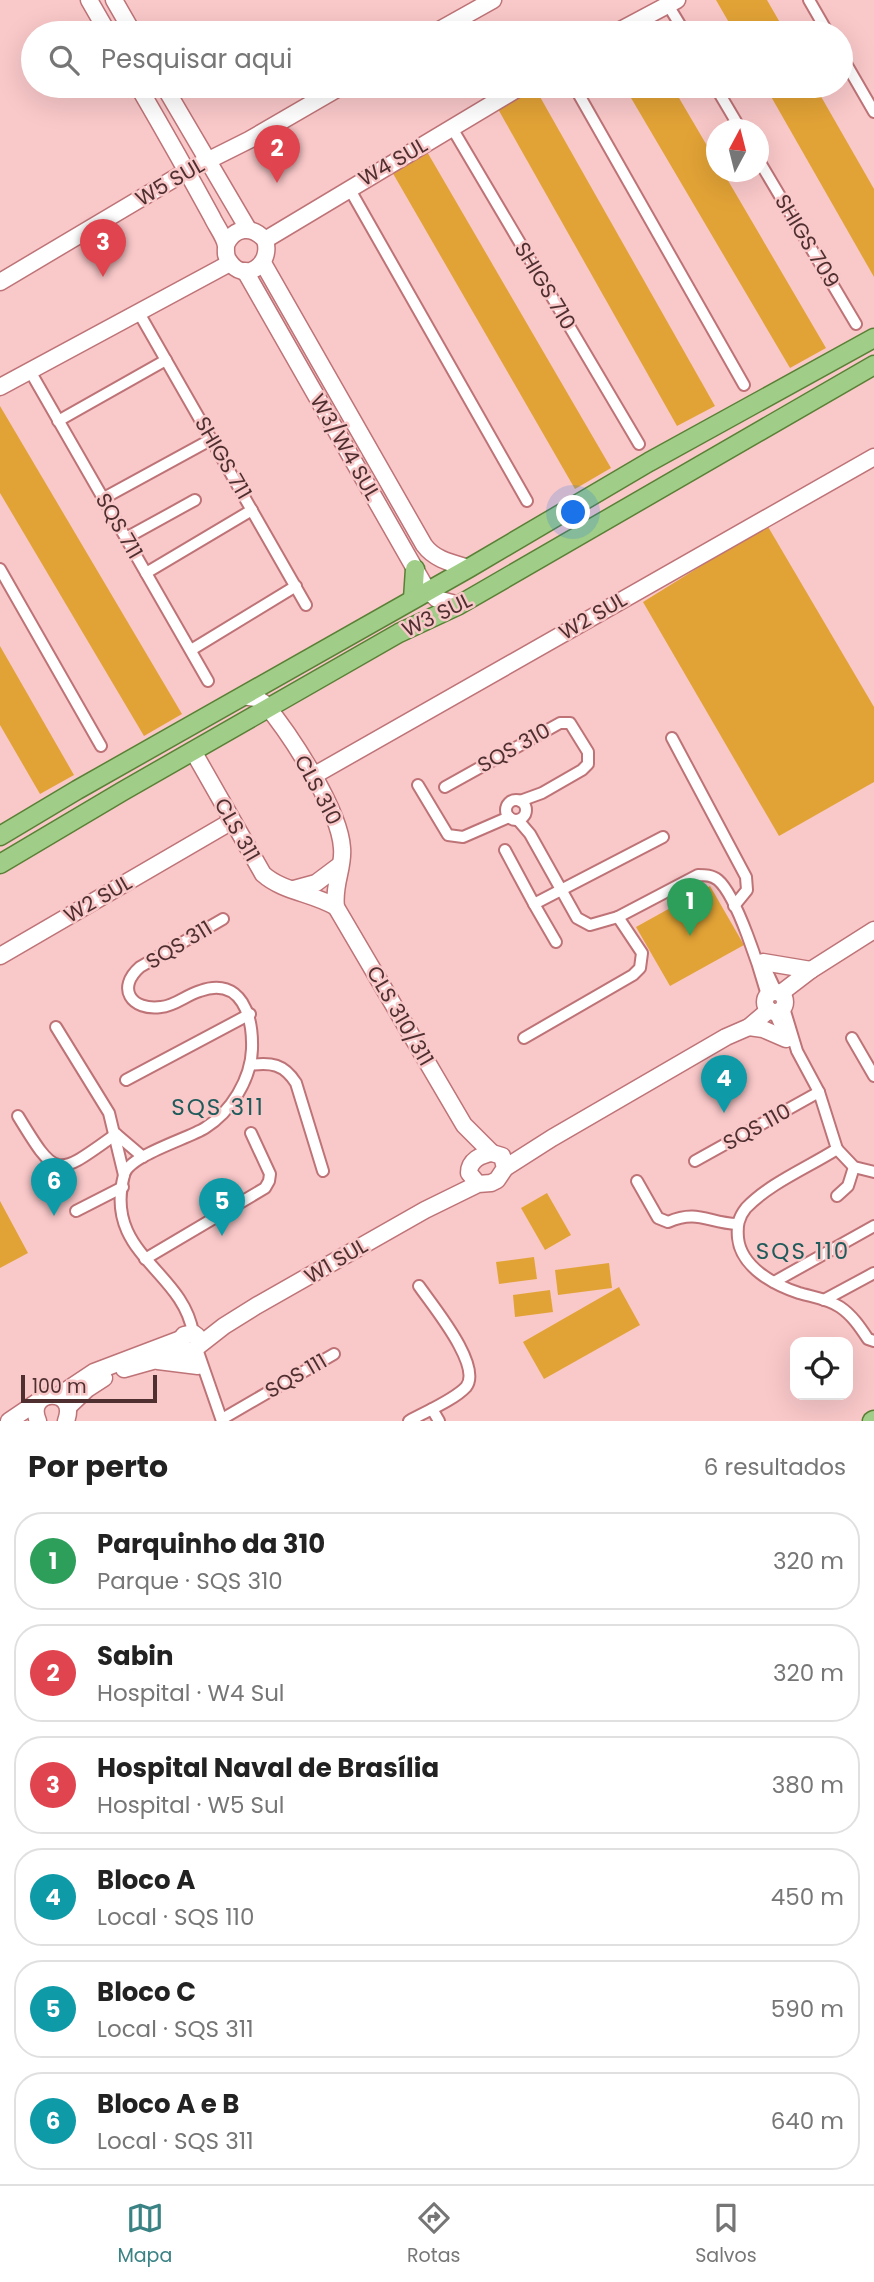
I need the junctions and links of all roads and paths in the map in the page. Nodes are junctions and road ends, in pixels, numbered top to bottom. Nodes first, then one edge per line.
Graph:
1 (89, 0) edge
2 (114, 0) edge
3 (493, 0) edge
4 (809, 0) edge
5 (673, 3) edge
6 (101, 21) edge
7 (126, 21) edge
8 (455, 21) edge
9 (638, 21) edge
10 (680, 21) edge
11 (821, 21) edge
12 (853, 76) edge
13 (145, 98) edge
14 (171, 98) edge
15 (321, 98) edge
16 (502, 98) edge
17 (581, 98) edge
18 (723, 98) edge
19 (874, 112) edge
20 (735, 119) edge
21 (452, 128) junction
22 (172, 145) junction
23 (208, 160) junction
24 (187, 171) junction
25 (769, 178) edge
26 (166, 183) junction
27 (349, 188) junction
28 (248, 229) junction
29 (265, 240) junction
30 (226, 245) junction
31 (230, 263) junction
32 (263, 263) junction
33 (245, 271) junction
34 (0, 282) edge
35 (139, 313) junction
36 (856, 324) dead end
37 (303, 333) junction
38 (874, 338) edge
39 (286, 343) junction
40 (166, 360) junction
41 (874, 365) edge
42 (30, 371) junction
43 (744, 385) dead end
44 (0, 387) edge
45 (340, 398) junction
46 (323, 406) junction
47 (58, 421) junction
48 (212, 439) junction
49 (639, 444) dead end
50 (874, 457) edge
51 (379, 467) junction
52 (362, 475) junction
53 (104, 498) junction
54 (195, 500) dead end
55 (527, 501) dead end
56 (251, 510) junction
57 (126, 538) junction
58 (469, 568) junction
59 (0, 569) edge
60 (415, 569) joint
61 (146, 572) junction
62 (296, 586) junction
63 (420, 595) junction
64 (306, 605) dead end
65 (459, 605) junction
66 (191, 650) junction
67 (208, 681) dead end
68 (243, 696) junction
69 (269, 708) junction
70 (672, 738) dead end
71 (101, 746) dead end
72 (193, 751) junction
73 (313, 776) junction
74 (418, 785) dead end
75 (445, 787) dead end
76 (517, 812) junction
77 (232, 821) junction
78 (19, 825) junction
79 (0, 837) edge
80 (663, 837) dead end
81 (30, 848) junction
82 (505, 850) dead end
83 (5, 861) edge
84 (341, 865) junction
85 (290, 890) junction
86 (561, 890) junction
87 (534, 904) junction
88 (734, 906) junction
89 (336, 907) junction
90 (618, 917) junction
91 (223, 919) dead end
92 (874, 930) edge
93 (556, 942) dead end
94 (874, 943) edge
95 (0, 956) edge
96 (760, 959) junction
97 (811, 970) junction
98 (775, 1001) junction
99 (250, 1014) junction
100 (56, 1027) dead end
101 (749, 1027) junction
102 (726, 1037) junction
103 (524, 1038) dead end
104 (852, 1038) dead end
105 (792, 1045) junction
106 (250, 1065) junction
107 (874, 1076) edge
108 (126, 1080) dead end
109 (819, 1092) junction
110 (18, 1116) dead end
111 (464, 1125) junction
112 (251, 1133) dead end
113 (116, 1134) junction
114 (837, 1149) junction
115 (143, 1157) junction
116 (498, 1158) junction
117 (695, 1161) dead end
118 (854, 1167) junction
119 (323, 1171) dead end
120 (874, 1172) edge
121 (124, 1175) junction
122 (472, 1175) junction
123 (637, 1181) dead end
124 (123, 1187) junction
125 (837, 1196) dead end
126 (76, 1211) dead end
127 (737, 1224) junction
128 (874, 1227) edge
129 (145, 1259) junction
130 (874, 1273) edge
131 (774, 1282) junction
132 (419, 1286) dead end
133 (824, 1300) junction
134 (195, 1336) junction
135 (874, 1341) edge
136 (334, 1354) dead end
137 (156, 1360) junction
138 (203, 1372) junction
139 (40, 1400) junction
140 (432, 1409) junction
141 (66, 1411) edge
142 (222, 1420) edge
143 (9, 1421) edge
144 (38, 1421) edge
145 (409, 1421) edge
146 (439, 1421) edge

1 - 6 street
2 - 7 street
3 - 8 street
4 - 11 street
5 - 9 street
5 - 10 street
12 - 19 street
13 - 22 street
14 - 23 street
15 - 23 street, W5 SUL
16 - 21 street, W4 SUL
17 - 43 street
18 - 20 street
21 - 27 street, W4 SUL
21 - 49 street, SHIGS 710
22 - 24 street
22 - 26 street
23 - 24 street, W5 SUL
23 - 28 street
24 - 26 street, W5 SUL
24 - 30 street
25 - 36 street, SHIGS 709
26 - 34 street, W5 SUL
27 - 29 street, W4 SUL
27 - 55 street
28 - 29 street
28 - 30 street
29 - 32 street
30 - 31 street
31 - 33 street
31 - 35 street
32 - 33 street
32 - 37 street, W3/W4 SUL
33 - 39 street, W3/W4 SUL
35 - 40 street, SHIGS 711
35 - 42 street
37 - 39 street
37 - 45 street, W3/W4 SUL
38 - 58 main road, W3 SUL
39 - 46 street, W3/W4 SUL
40 - 47 street
40 - 48 street, SHIGS 711
41 - 65 main road, W3 SUL
42 - 44 street
42 - 47 street, SQS 711
45 - 46 street
45 - 51 street, W3/W4 SUL
46 - 52 street, W3/W4 SUL
47 - 53 street, SQS 711
48 - 53 street
48 - 56 street, SHIGS 711
50 - 73 street, W2 SUL
51 - 52 street
51 - 58 street, W3/W4 SUL
52 - 60 street, W3/W4 SUL
53 - 57 street, SQS 711
54 - 57 street
56 - 61 street
56 - 62 street, SHIGS 711
57 - 61 street, SQS 711
58 - 63 main road, W3 SUL
59 - 71 street
60 - 63 main road
61 - 66 street, SQS 711
62 - 64 street, SHIGS 711
62 - 66 street
63 - 65 street
63 - 68 main road, W3 SUL
65 - 69 main road, W3 SUL
66 - 67 street, SQS 711
68 - 69 street
68 - 78 main road, W3 SUL
69 - 72 main road, W3 SUL
69 - 73 street, CLS 310
70 - 88 street
72 - 77 street, CLS 311
72 - 81 main road, W3 SUL
73 - 84 street, CLS 310
74 - 76 street, SQS 310
75 - 76 street, SQS 310
76 - 86 street
77 - 85 street, CLS 311
77 - 95 street, W2 SUL
78 - 79 main road, W3 SUL
78 - 81 main road
79 - 83 main road
80 - 86 street
81 - 83 main road, W3 SUL
82 - 87 street
84 - 85 street
84 - 89 street, CLS 310
85 - 89 street, CLS 311
86 - 87 street
86 - 90 street
87 - 93 street
88 - 90 street
88 - 96 street
89 - 111 street, CLS 310/311
90 - 103 street
91 - 99 street, SQS 311
92 - 97 street
94 - 98 street
96 - 97 street
96 - 98 street
97 - 98 street
98 - 101 street
98 - 102 street
98 - 105 street, SQS 110
99 - 106 street
99 - 108 street
100 - 113 street
101 - 102 street
101 - 105 street
102 - 116 street
104 - 107 street
105 - 109 street, SQS 110
106 - 115 street
106 - 119 street
109 - 114 street, SQS 110
109 - 117 street, SQS 110
110 - 113 street
111 - 116 street, CLS 310/311
111 - 122 street, CLS 310/311
112 - 129 street
113 - 115 street
113 - 121 street
114 - 118 street, SQS 110
114 - 127 street
115 - 121 street
116 - 122 street
116 - 122 street
118 - 120 street
118 - 125 street
121 - 124 street
122 - 134 street, W1 SUL
123 - 127 street
124 - 126 street
124 - 129 street
127 - 131 street
128 - 131 street
129 - 134 street
130 - 133 street
131 - 133 street
132 - 140 street
133 - 135 street
134 - 137 street, W1 SUL
134 - 138 street, SQS 111
134 - 141 street, W1 SUL
136 - 142 street, SQS 111
137 - 138 street
137 - 141 street, W1 SUL
138 - 142 street, SQS 111
139 - 141 street
139 - 143 street
139 - 144 street
140 - 145 street
140 - 146 street

